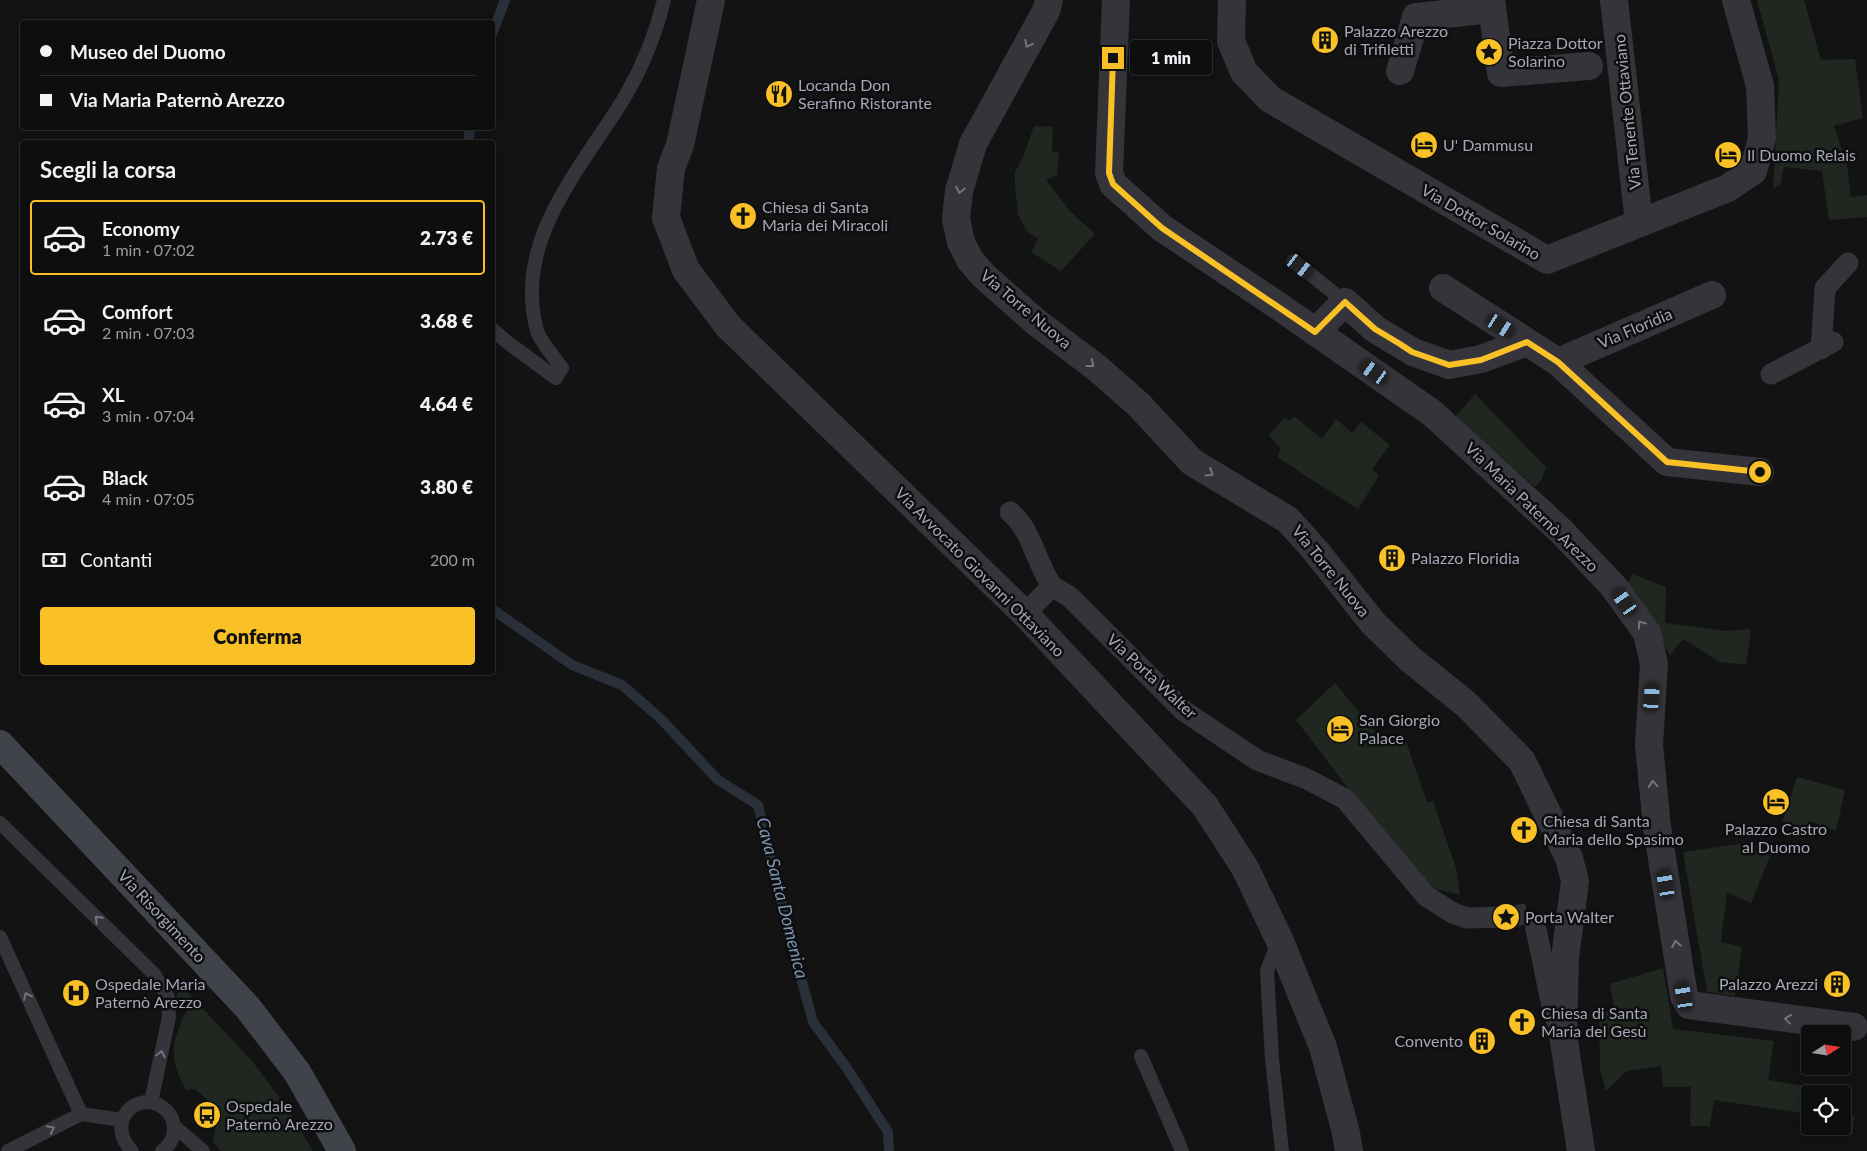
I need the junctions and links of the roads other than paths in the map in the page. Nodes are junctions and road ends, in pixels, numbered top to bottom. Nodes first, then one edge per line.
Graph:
1 (664, 0) edge
2 (711, 0) edge
3 (1049, 0) edge
4 (1116, 0) edge
5 (1232, 0) edge
6 (1614, 0) edge
7 (1736, 0) edge
8 (1492, 4) edge
9 (1589, 66) dead end
10 (1400, 71) dead end
11 (1639, 223) junction
12 (1848, 263) dead end
13 (1300, 266) dead end
14 (1443, 288) dead end
15 (1712, 295) dead end
16 (1345, 302) junction
17 (495, 332) edge
18 (1315, 332) junction
19 (1527, 342) junction
20 (1558, 362) junction
21 (1771, 374) dead end
22 (1760, 472) dead end
23 (1010, 512) dead end
24 (1052, 586) junction
25 (1025, 614) junction
26 (0, 744) edge
27 (0, 823) edge
28 (1506, 917) tunnel mouth
29 (1535, 924) dead end
30 (0, 937) edge
31 (1279, 939) junction
32 (1854, 1027) dead end
33 (1563, 1035) junction
34 (1141, 1056) dead end
35 (151, 1102) junction
36 (81, 1114) junction
37 (122, 1120) junction
38 (174, 1126) junction
39 (8, 1151) edge
40 (132, 1151) edge
41 (162, 1151) edge
42 (203, 1151) edge
43 (342, 1151) edge
44 (1182, 1151) edge
45 (1282, 1151) edge
46 (1349, 1151) edge
47 (1581, 1151) edge

1 - 17 lane
2 - 25 street, Via Avvocato Giovanni Ottaviano
3 -> 33 street, Via Torre Nuova
4 - 18 street, Via Maria Paternò Arezzo
5 - 11 street, Via Dottor Solarino
6 - 11 street, Via Tenente Ottaviano
7 - 11 street, Via Dottor Solarino
8 - 9 street
8 - 10 street
12 - 21 street
13 - 16 lane
14 - 19 street
15 - 20 street, Via Floridia
16 - 18 street
16 - 19 street
32 -> 18 street, Via Maria Paternò Arezzo
19 - 20 street
20 - 22 street
23 - 24 street
24 - 25 street
24 - 28 street, Via Porta Walter
25 - 31 street, Via Avvocato Giovanni Ottaviano
26 - 43 main road, Via Risorgimento
35 -> 27 lane
29 - 33 street
36 -> 30 lane
31 - 45 lane
31 - 46 street, Via Avvocato Giovanni Ottaviano
33 - 47 street, Via Torre Nuova
34 - 44 lane
35 - 37 lane
35 - 38 lane
36 - 37 lane
39 -> 36 lane
37 - 40 lane
38 - 41 lane
38 - 42 lane

